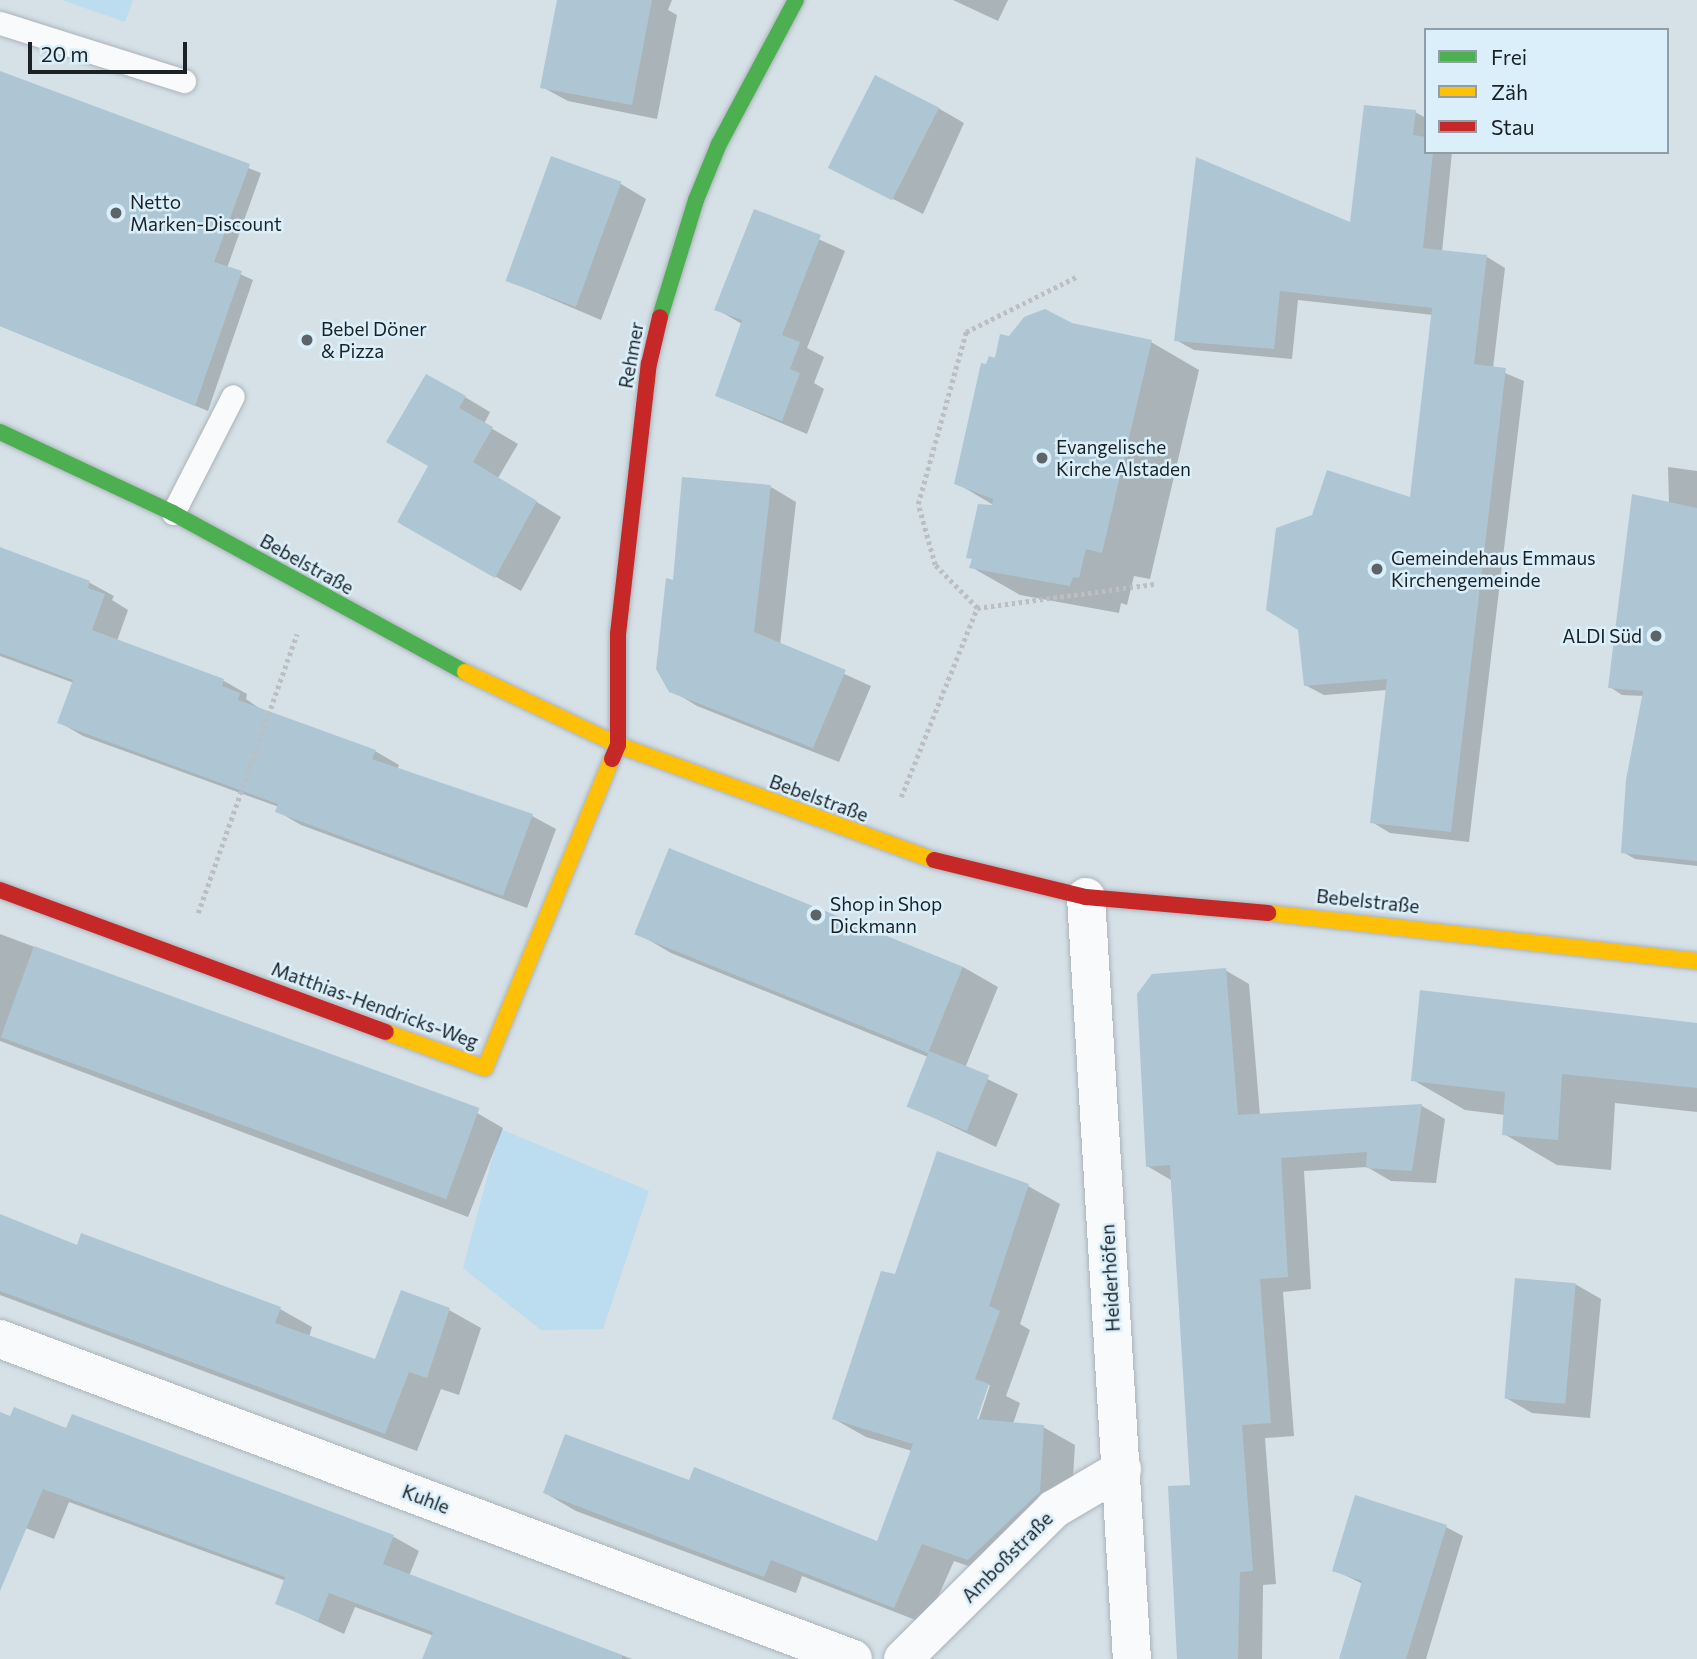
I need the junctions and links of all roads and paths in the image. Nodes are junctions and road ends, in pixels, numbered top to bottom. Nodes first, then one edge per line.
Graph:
1 (796, 0) edge
2 (0, 23) edge
3 (184, 80) dead end
4 (1076, 277) dead end
5 (233, 397) dead end
6 (0, 432) edge
7 (173, 513) junction
8 (1155, 584) dead end
9 (311, 591) junction
10 (977, 608) junction
11 (618, 744) junction
12 (882, 843) junction
13 (0, 890) edge
14 (1086, 897) junction
15 (182, 957) junction
16 (1697, 961) edge
17 (0, 1339) edge
18 (1122, 1469) junction
19 (853, 1659) edge
20 (904, 1659) edge
21 (1132, 1659) edge

1 - 11 street, Rehmer
2 - 3 lane
4 - 10 path
5 - 7 lane
6 - 7 street, Bebelstraße
7 - 9 street, Bebelstraße
8 - 10 path
9 - 11 street, Bebelstraße
9 - 15 path
10 - 12 path
11 - 12 street, Bebelstraße
11 - 15 street, Matthias-Hendricks-Weg
12 - 14 street, Bebelstraße
13 - 15 street, Matthias-Hendricks-Weg
14 - 16 street, Bebelstraße
14 - 18 street, Heiderhöfen
17 - 19 street, Kuhle
18 - 20 street, Amboßstraße
18 - 21 street, Heiderhöfen

